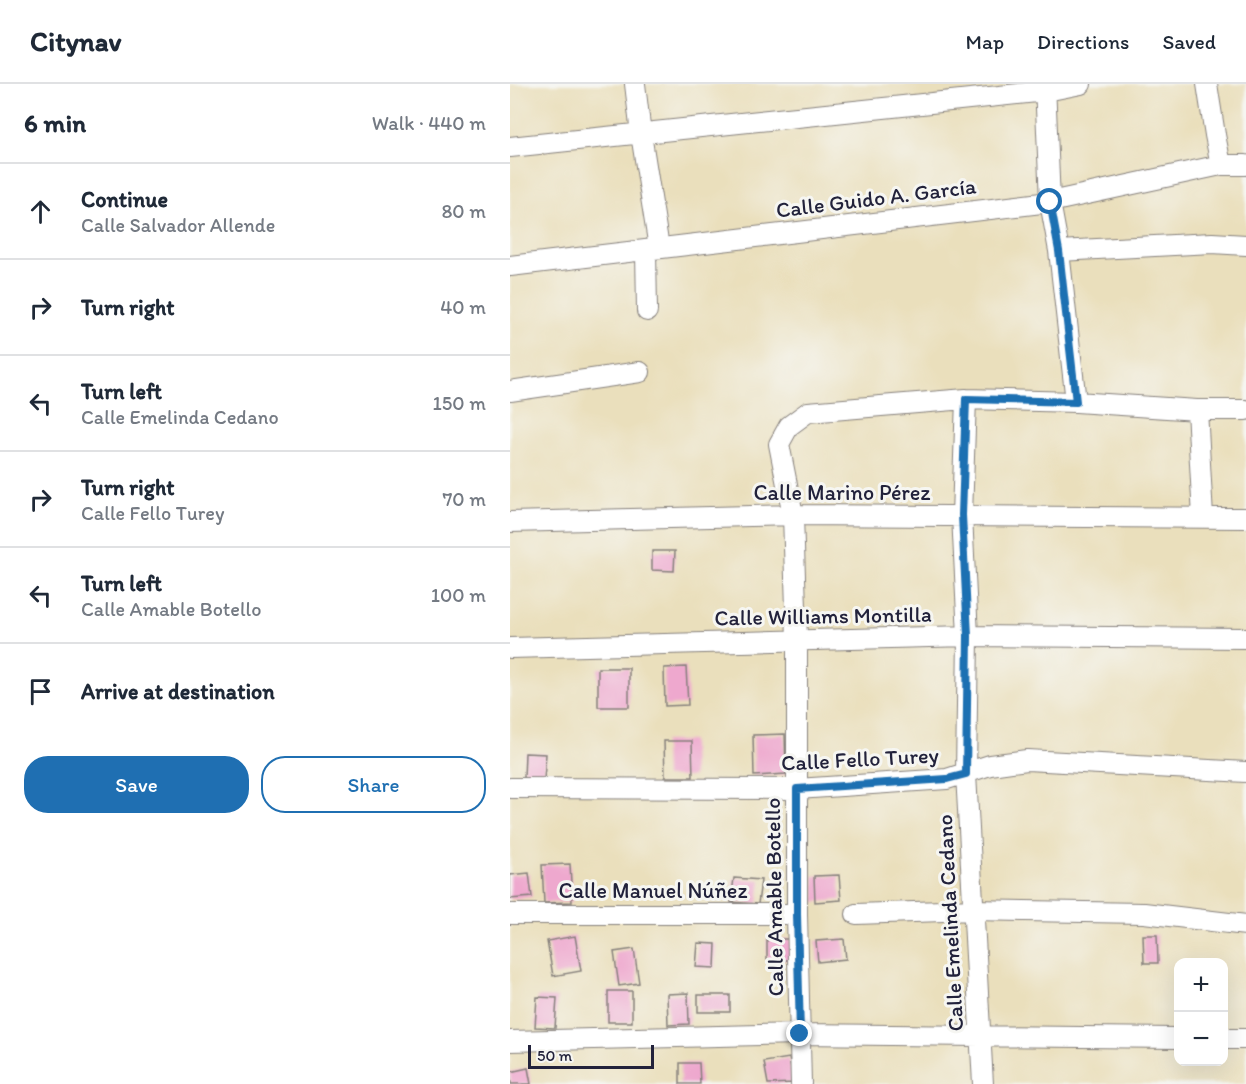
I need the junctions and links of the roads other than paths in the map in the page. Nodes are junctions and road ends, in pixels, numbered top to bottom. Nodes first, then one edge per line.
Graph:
1 (635, 84) edge
2 (1082, 84) edge
3 (1207, 84) edge
4 (1045, 88) edge
5 (640, 134) junction
6 (510, 147) edge
7 (1221, 165) junction
8 (1246, 165) edge
9 (1050, 202) junction
10 (1246, 245) edge
11 (653, 249) junction
12 (1059, 251) junction
13 (510, 266) edge
14 (647, 311) dead end
15 (640, 372) dead end
16 (510, 392) edge
17 (966, 399) junction
18 (1076, 402) junction
19 (1197, 410) junction
20 (1246, 410) edge
21 (793, 515) junction
22 (962, 515) junction
23 (1203, 517) junction
24 (1246, 518) edge
25 (510, 522) edge
26 (968, 636) junction
27 (1246, 638) edge
28 (797, 640) junction
29 (510, 648) edge
30 (1246, 772) edge
31 (966, 774) junction
32 (510, 788) edge
33 (797, 789) junction
34 (972, 910) junction
35 (510, 914) edge
36 (797, 914) junction
37 (856, 914) dead end
38 (1246, 925) edge
39 (800, 1034) junction
40 (981, 1035) junction
41 (1174, 1038) edge
42 (1228, 1038) edge
43 (1246, 1039) edge
44 (510, 1041) edge
45 (801, 1084) edge
46 (983, 1084) edge

1 - 5 street
2 - 4 street
3 - 7 street
4 - 5 street
4 - 9 street
5 - 6 street
5 - 11 street
7 - 8 street, Calle Guido A. García
7 - 9 street, Calle Guido A. García
9 - 11 street, Calle Guido A. García
9 - 12 street
10 - 12 street
11 - 13 street, Calle Guido A. García
11 - 14 street
12 - 18 street
15 - 16 street
17 - 18 street
17 - 21 street, Calle Amable Botello
17 - 22 street, Calle Emelinda Cedano
18 - 19 street
19 - 20 street
19 - 23 street
21 - 22 street, Calle Marino Pérez
21 - 25 street, Calle Marino Pérez
21 - 28 street, Calle Amable Botello
22 - 23 street, Calle Marino Pérez
22 - 26 street, Calle Emelinda Cedano
23 - 24 street, Calle Marino Pérez
26 - 27 street, Calle Williams Montilla
26 - 28 street, Calle Williams Montilla
26 - 31 street, Calle Emelinda Cedano
28 - 29 street, Calle Williams Montilla
28 - 33 street, Calle Amable Botello
30 - 31 street, Calle Fello Turey
31 - 33 street, Calle Fello Turey
31 - 34 street, Calle Emelinda Cedano
32 - 33 street, Calle Fello Turey
33 - 36 street, Calle Amable Botello
34 - 37 street
34 - 38 street
34 - 40 street, Calle Emelinda Cedano
35 - 36 street, Calle Manuel Núñez
36 - 39 street, Calle Amable Botello
39 - 40 street
39 - 44 street
39 - 45 street, Calle Amable Botello
40 - 41 street
40 - 46 street, Calle Emelinda Cedano
42 - 43 street

